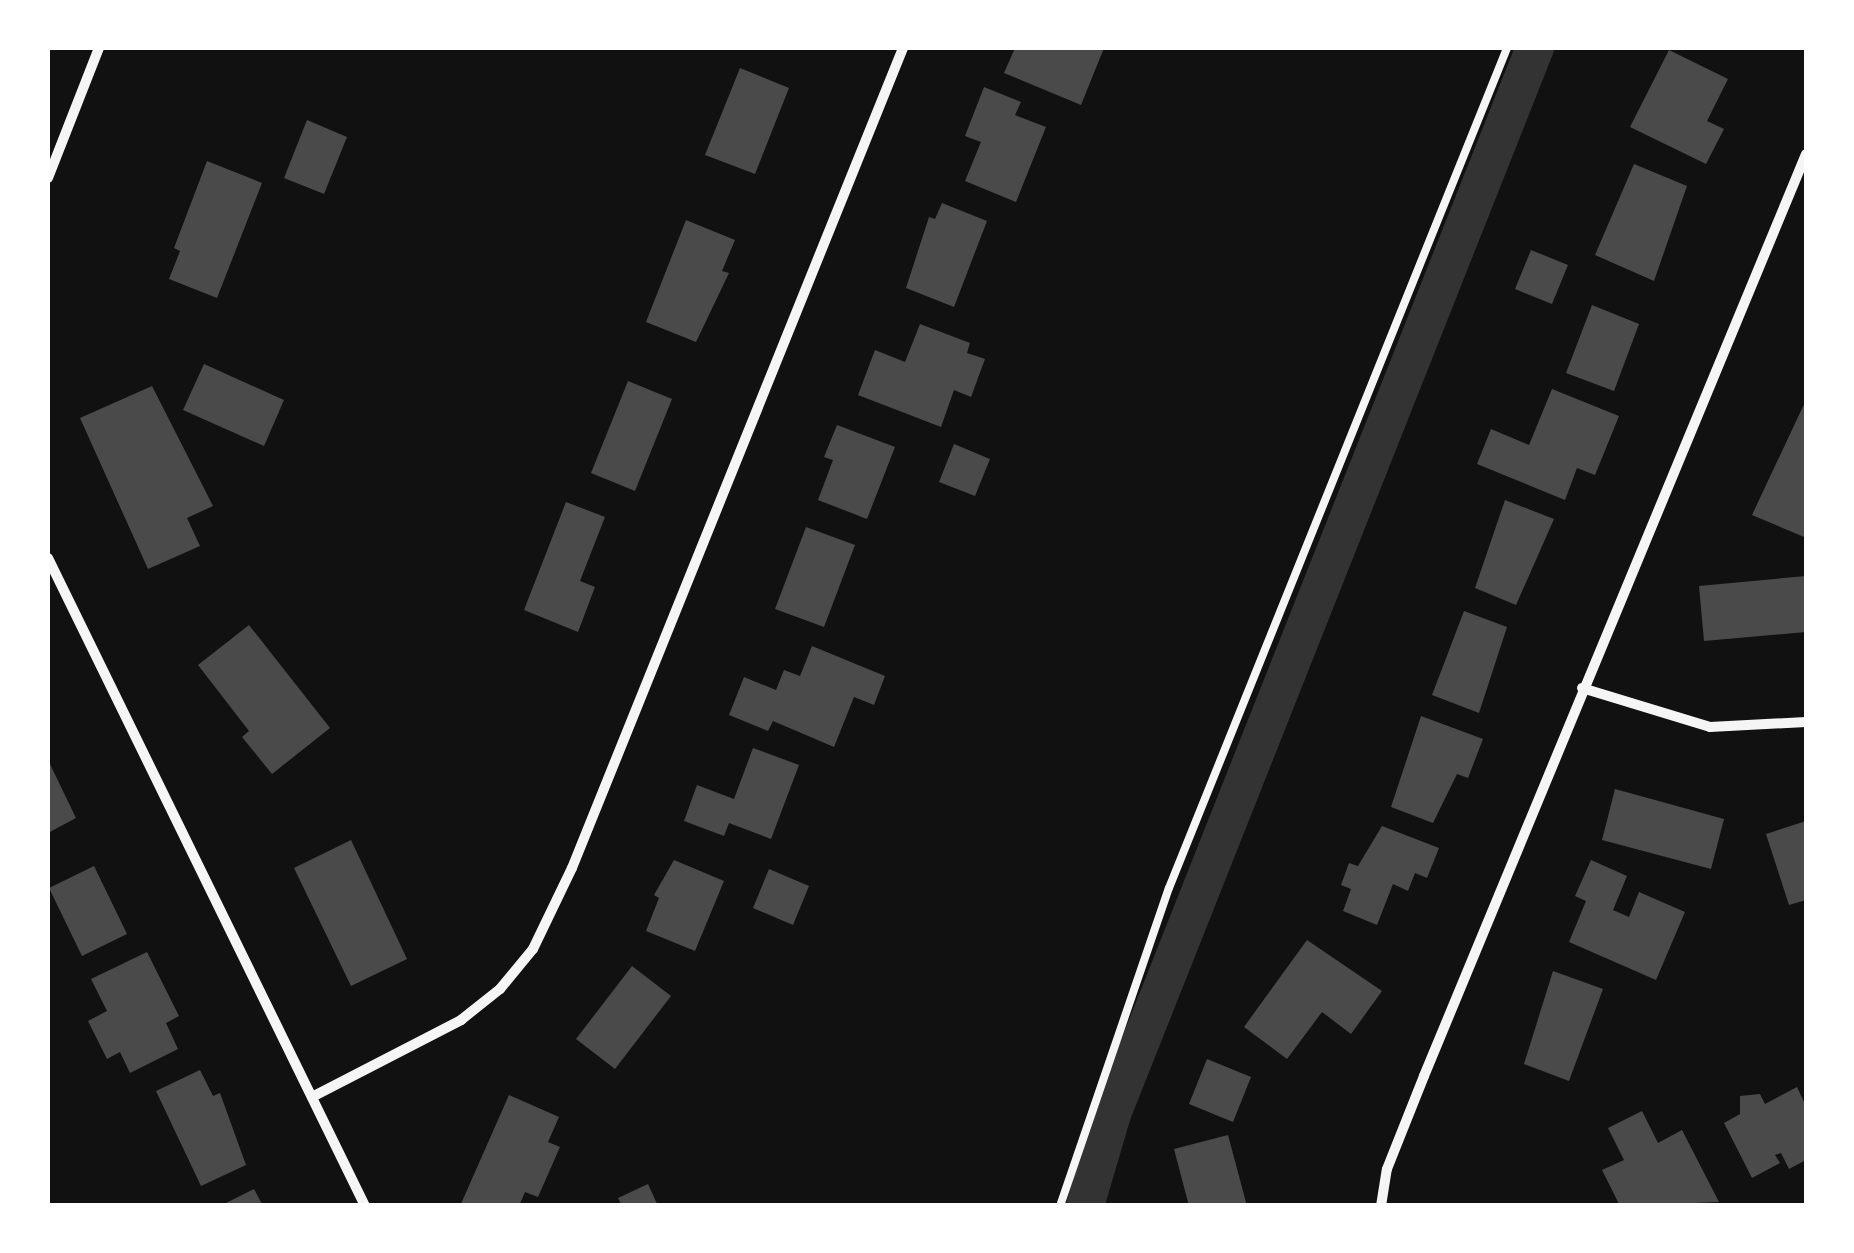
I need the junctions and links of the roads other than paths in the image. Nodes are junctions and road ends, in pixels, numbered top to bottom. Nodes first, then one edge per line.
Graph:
1 (99, 48) edge
2 (902, 48) edge
3 (1507, 48) edge
4 (1806, 154) edge
5 (48, 178) edge
6 (48, 558) edge
7 (1582, 688) junction
8 (1806, 722) edge
9 (312, 1097) junction
10 (365, 1206) edge
11 (1060, 1206) edge
12 (1381, 1206) edge

1 - 5 street
2 - 9 street
3 - 11 lane
4 - 7 street
6 - 9 street
7 - 8 street
7 - 12 street
9 - 10 street

